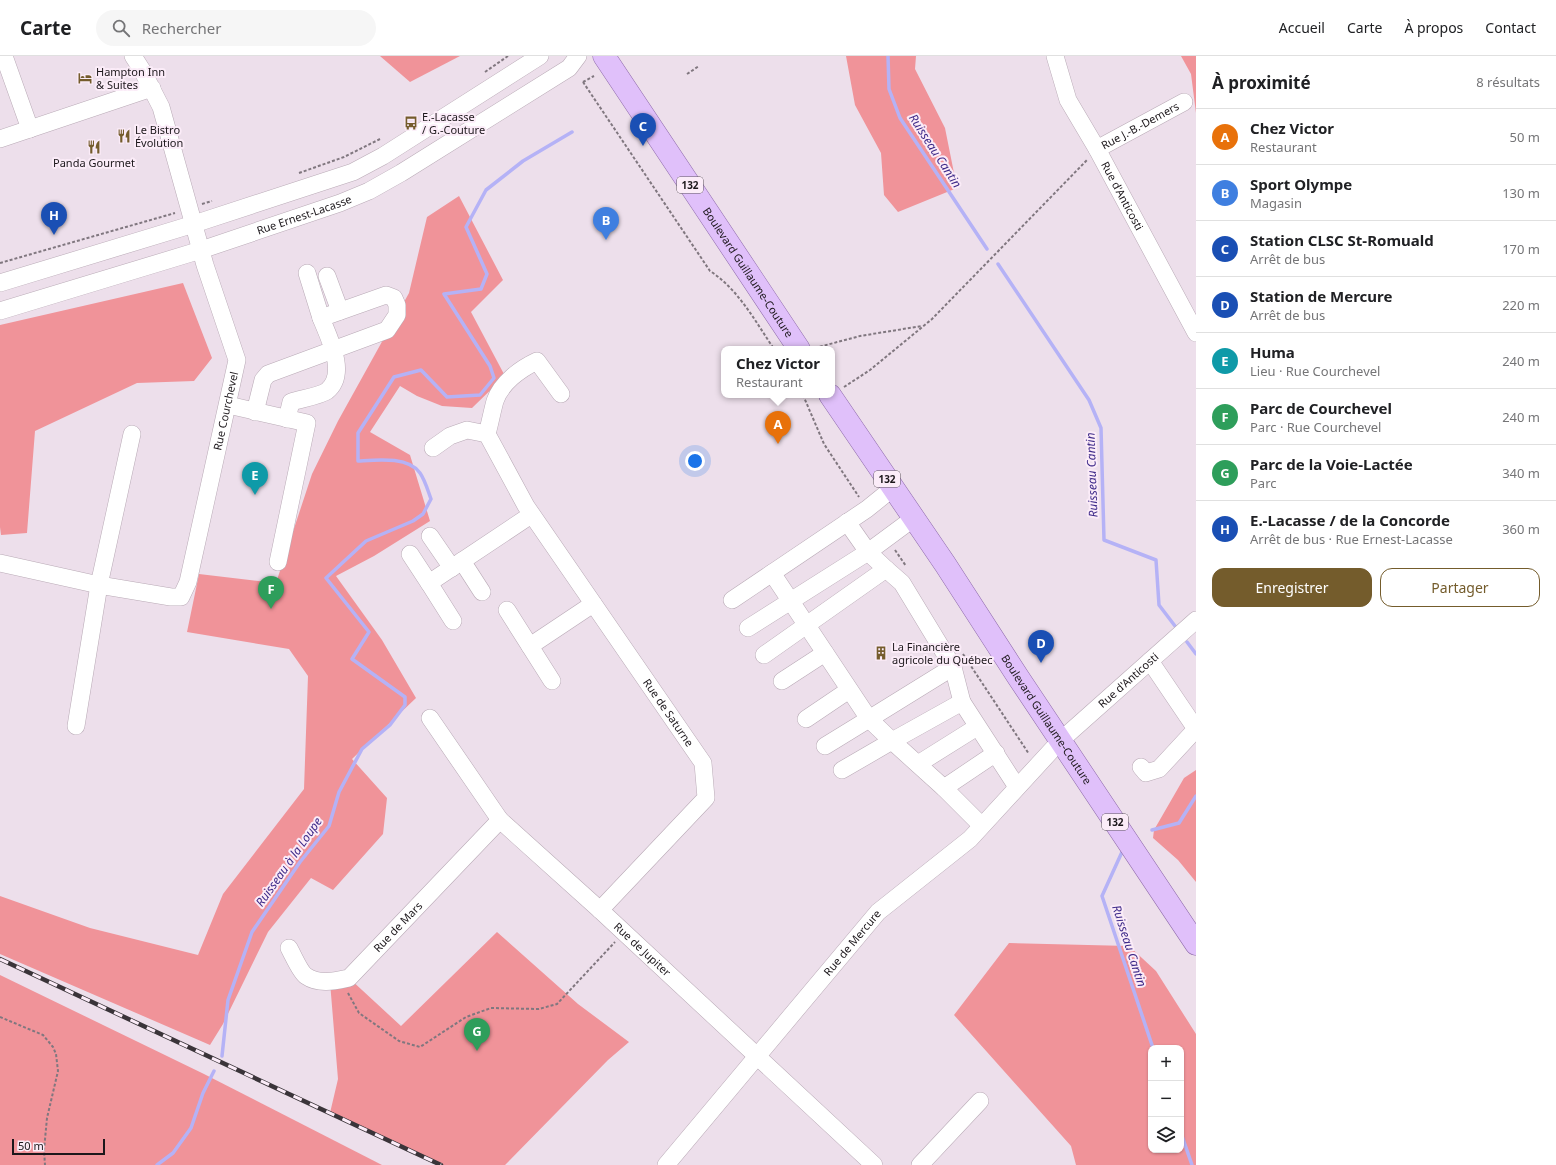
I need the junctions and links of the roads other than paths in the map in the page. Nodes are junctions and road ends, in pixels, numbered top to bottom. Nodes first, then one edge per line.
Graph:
1 (4, 56) edge
2 (133, 56) edge
3 (540, 56) edge
4 (578, 56) edge
5 (604, 56) edge
6 (1055, 56) edge
7 (152, 88) junction
8 (1184, 102) dead end
9 (30, 129) junction
10 (0, 139) edge
11 (1097, 149) junction
12 (192, 216) junction
13 (201, 250) junction
14 (307, 273) dead end
15 (328, 276) dead end
16 (0, 283) edge
17 (0, 311) edge
18 (340, 311) junction
19 (322, 318) junction
20 (1196, 334) edge
21 (797, 346) edge
22 (333, 350) junction
23 (560, 394) dead end
24 (835, 395) edge
25 (228, 405) junction
26 (255, 412) junction
27 (287, 418) junction
28 (132, 434) dead end
29 (487, 434) junction
30 (433, 448) dead end
31 (894, 488) junction
32 (528, 511) junction
33 (914, 518) junction
34 (847, 522) junction
35 (430, 536) dead end
36 (868, 552) junction
37 (410, 554) dead end
38 (278, 562) dead end
39 (0, 563) edge
40 (457, 564) junction
41 (886, 569) junction
42 (772, 573) junction
43 (429, 583) junction
44 (99, 585) junction
45 (482, 592) dead end
46 (732, 600) dead end
47 (790, 601) junction
48 (593, 604) junction
49 (507, 610) dead end
50 (1196, 620) edge
51 (454, 621) dead end
52 (806, 625) junction
53 (748, 628) dead end
54 (530, 646) junction
55 (825, 653) junction
56 (764, 655) dead end
57 (1150, 661) junction
58 (953, 667) junction
59 (552, 681) dead end
60 (782, 681) dead end
61 (849, 690) junction
62 (962, 702) junction
63 (430, 718) dead end
64 (806, 719) dead end
65 (869, 719) junction
66 (76, 726) dead end
67 (977, 726) junction
68 (892, 741) junction
69 (1060, 741) junction
70 (825, 746) dead end
71 (996, 753) junction
72 (918, 764) junction
73 (1141, 767) dead end
74 (842, 770) dead end
75 (1017, 787) junction
76 (944, 788) junction
77 (500, 820) junction
78 (981, 825) junction
79 (600, 910) junction
80 (1196, 944) edge
81 (289, 948) dead end
82 (757, 1057) junction
83 (980, 1101) dead end
84 (666, 1165) edge
85 (874, 1165) edge
86 (920, 1165) edge

1 - 9 street
2 - 7 street, Rue Courchevel
3 - 12 street
4 - 13 street, Rue Ernest-Lacasse
5 - 21 main road, Boulevard Guillaume-Couture / 132
6 - 11 street, Rue d'Anticosti
7 - 9 street
7 - 12 street, Rue Courchevel
8 - 11 street, Rue J.-B.-Demers
9 - 10 street
11 - 20 street, Rue d'Anticosti
12 - 13 street, Rue Courchevel
12 - 16 street
13 - 17 street, Rue Ernest-Lacasse
13 - 25 street, Rue Courchevel
14 - 19 street
15 - 18 street
18 - 19 street
18 - 22 street
19 - 22 street
22 - 26 street
22 - 27 street
23 - 29 street
24 - 31 main road, Boulevard Guillaume-Couture / 132
25 - 26 street
25 - 44 street, Rue Courchevel
26 - 27 street
27 - 38 street
28 - 44 street
29 - 30 street
29 - 32 street, Rue de Saturne
31 - 33 main road, Boulevard Guillaume-Couture / 132
31 - 34 street
32 - 40 street
32 - 48 street, Rue de Saturne
33 - 36 street
33 - 69 main road, Boulevard Guillaume-Couture / 132
34 - 36 street
34 - 42 street
35 - 40 street
36 - 41 street
36 - 47 street
37 - 43 street
39 - 44 street, Rue Courchevel
40 - 43 street
40 - 45 street
41 - 52 street
41 - 58 street
42 - 46 street
42 - 47 street
43 - 51 street
44 - 66 street
47 - 52 street
47 - 53 street
48 - 54 street
48 - 79 street, Rue de Saturne
49 - 54 street
50 - 57 street, Rue d'Anticosti
52 - 55 street
52 - 56 street
54 - 59 street
55 - 60 street
55 - 61 street
57 - 69 street, Rue d'Anticosti
57 - 73 street
58 - 62 street
58 - 65 street
61 - 64 street
61 - 65 street
62 - 67 street
62 - 68 street
63 - 77 street, Rue de Jupiter
65 - 68 street
65 - 70 street
67 - 71 street
67 - 72 street
68 - 72 street
68 - 74 street
69 - 75 street, Rue de Mercure
69 - 80 main road, Boulevard Guillaume-Couture / 132
71 - 75 street
71 - 76 street
72 - 76 street
75 - 78 street, Rue de Mercure
76 - 78 street
77 - 79 street, Rue de Jupiter
77 - 81 street, Rue de Mars
78 - 82 street, Rue de Mercure
79 - 82 street, Rue de Jupiter
82 - 84 street, Rue de Mercure
82 - 85 street, Rue de Jupiter
83 - 86 street

